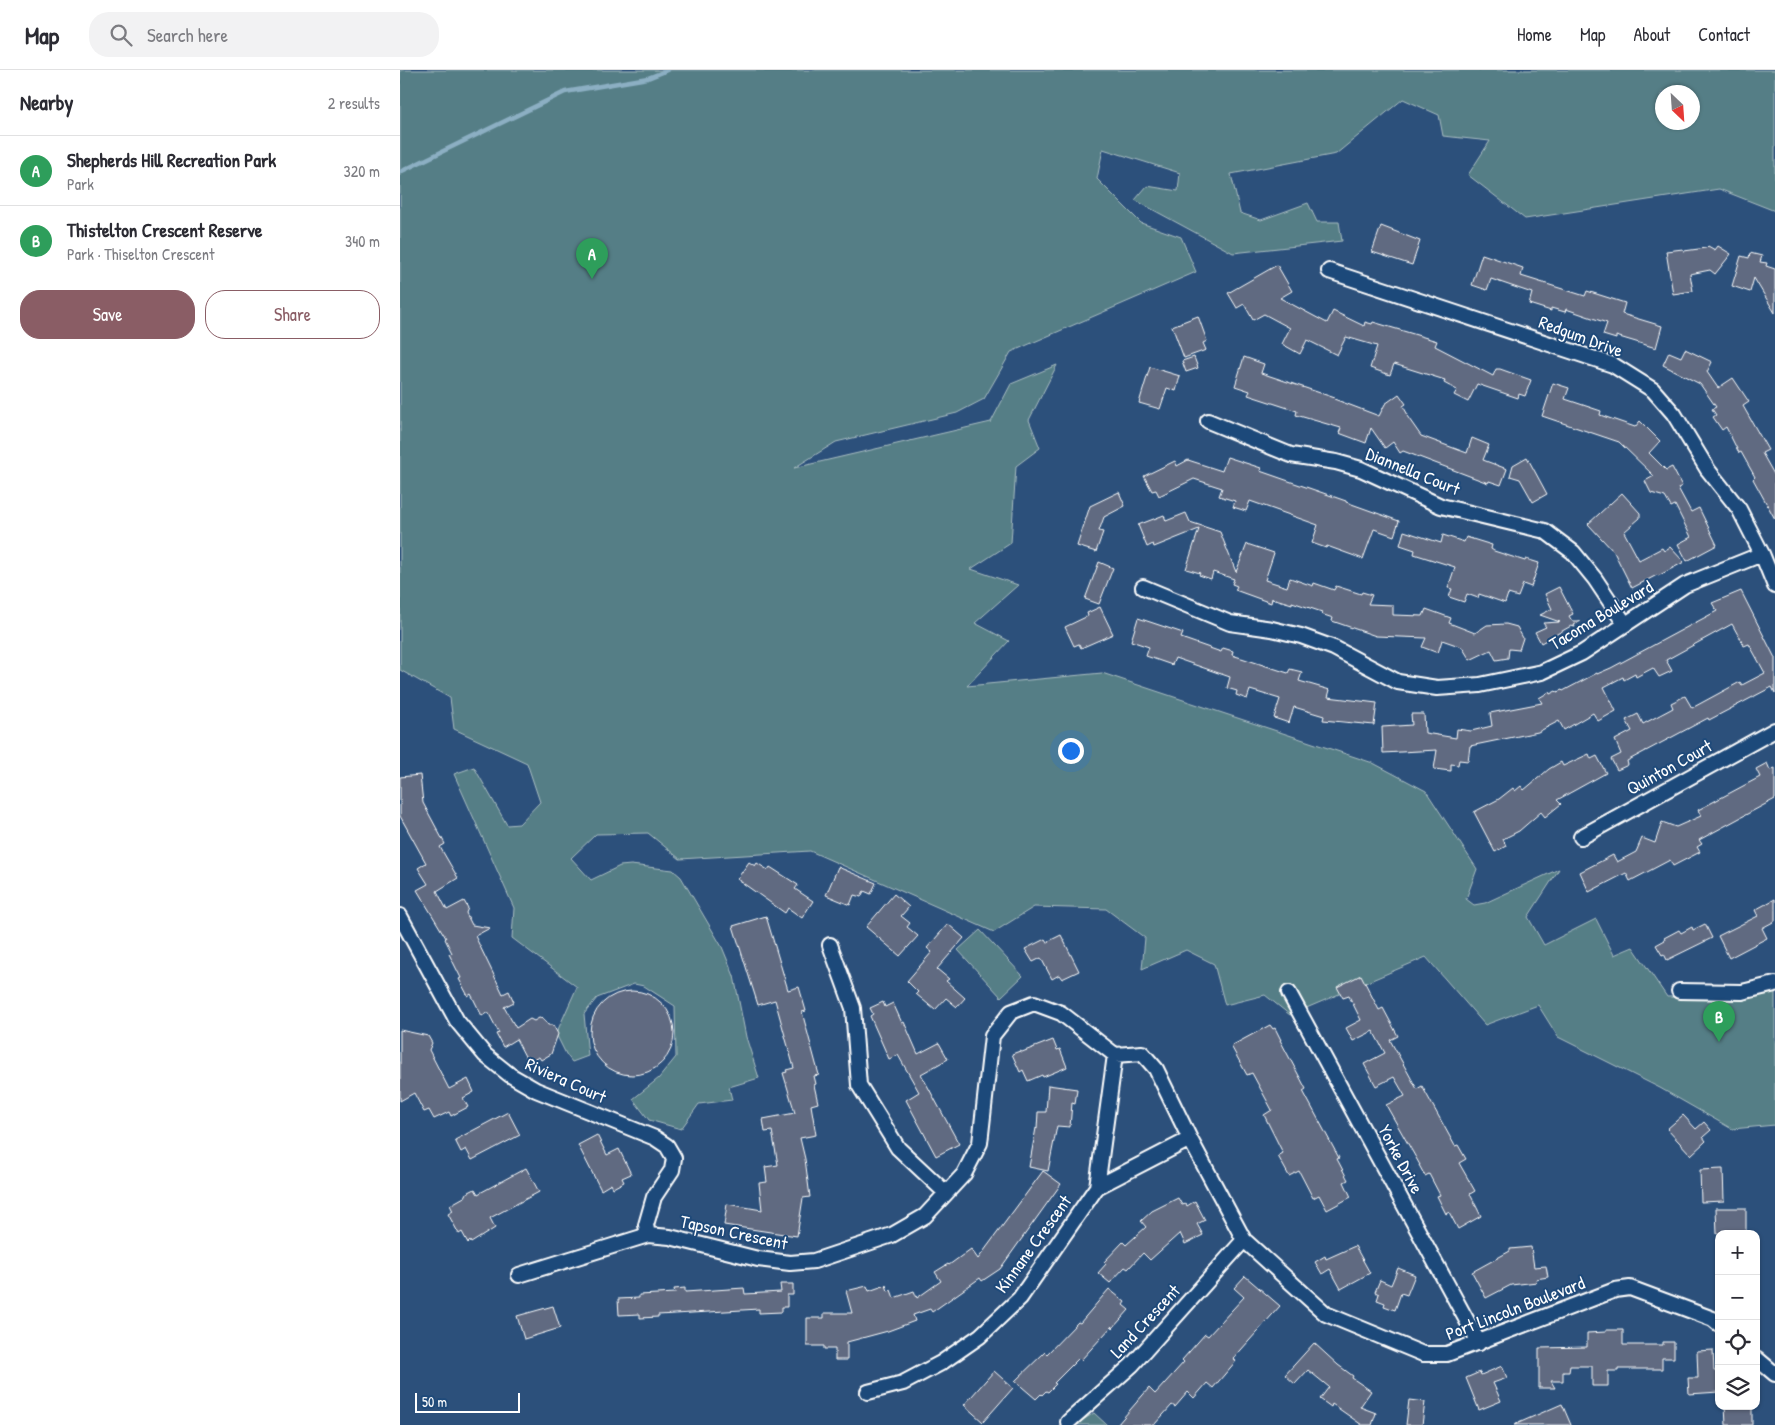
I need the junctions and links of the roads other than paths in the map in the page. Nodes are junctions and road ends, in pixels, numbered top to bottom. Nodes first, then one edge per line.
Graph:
1 (1329, 272) dead end
2 (1208, 421) dead end
3 (1762, 554) junction
4 (1775, 586) edge
5 (1143, 587) dead end
6 (1625, 624) junction
7 (1775, 730) edge
8 (1581, 837) dead end
9 (400, 916) edge
10 (830, 945) dead end
11 (1775, 984) edge
12 (1679, 991) dead end
13 (1289, 993) dead end
14 (1115, 1055) junction
15 (1190, 1139) junction
16 (1098, 1187) junction
17 (946, 1193) junction
18 (648, 1236) junction
19 (1244, 1240) junction
20 (520, 1275) dead end
21 (1715, 1321) edge
22 (1479, 1343) junction
23 (1760, 1361) edge
24 (1775, 1374) edge
25 (868, 1392) dead end
26 (1068, 1422) dead end

1 - 3 street, Redgum Drive
2 - 6 street, Diannella Court
3 - 4 street, Redgum Drive
3 - 6 street, Tacoma Boulevard
5 - 6 street, Tacoma Boulevard
7 - 8 street, Quinton Court
9 - 18 street, Riviera Court
10 - 17 street
11 - 12 street
13 - 22 street, Yorke Drive
14 - 15 street, Port Lincoln Boulevard
14 - 16 street, Kinnane Crescent
14 - 17 street, Tapson Crescent
15 - 16 street, Kinnane Crescent
15 - 19 street, Port Lincoln Boulevard
16 - 25 street, Kinnane Crescent
17 - 18 street, Tapson Crescent
18 - 20 street, Tapson Crescent
19 - 22 street, Port Lincoln Boulevard
19 - 26 street, Land Crescent
21 - 22 street, Port Lincoln Boulevard
23 - 24 street

